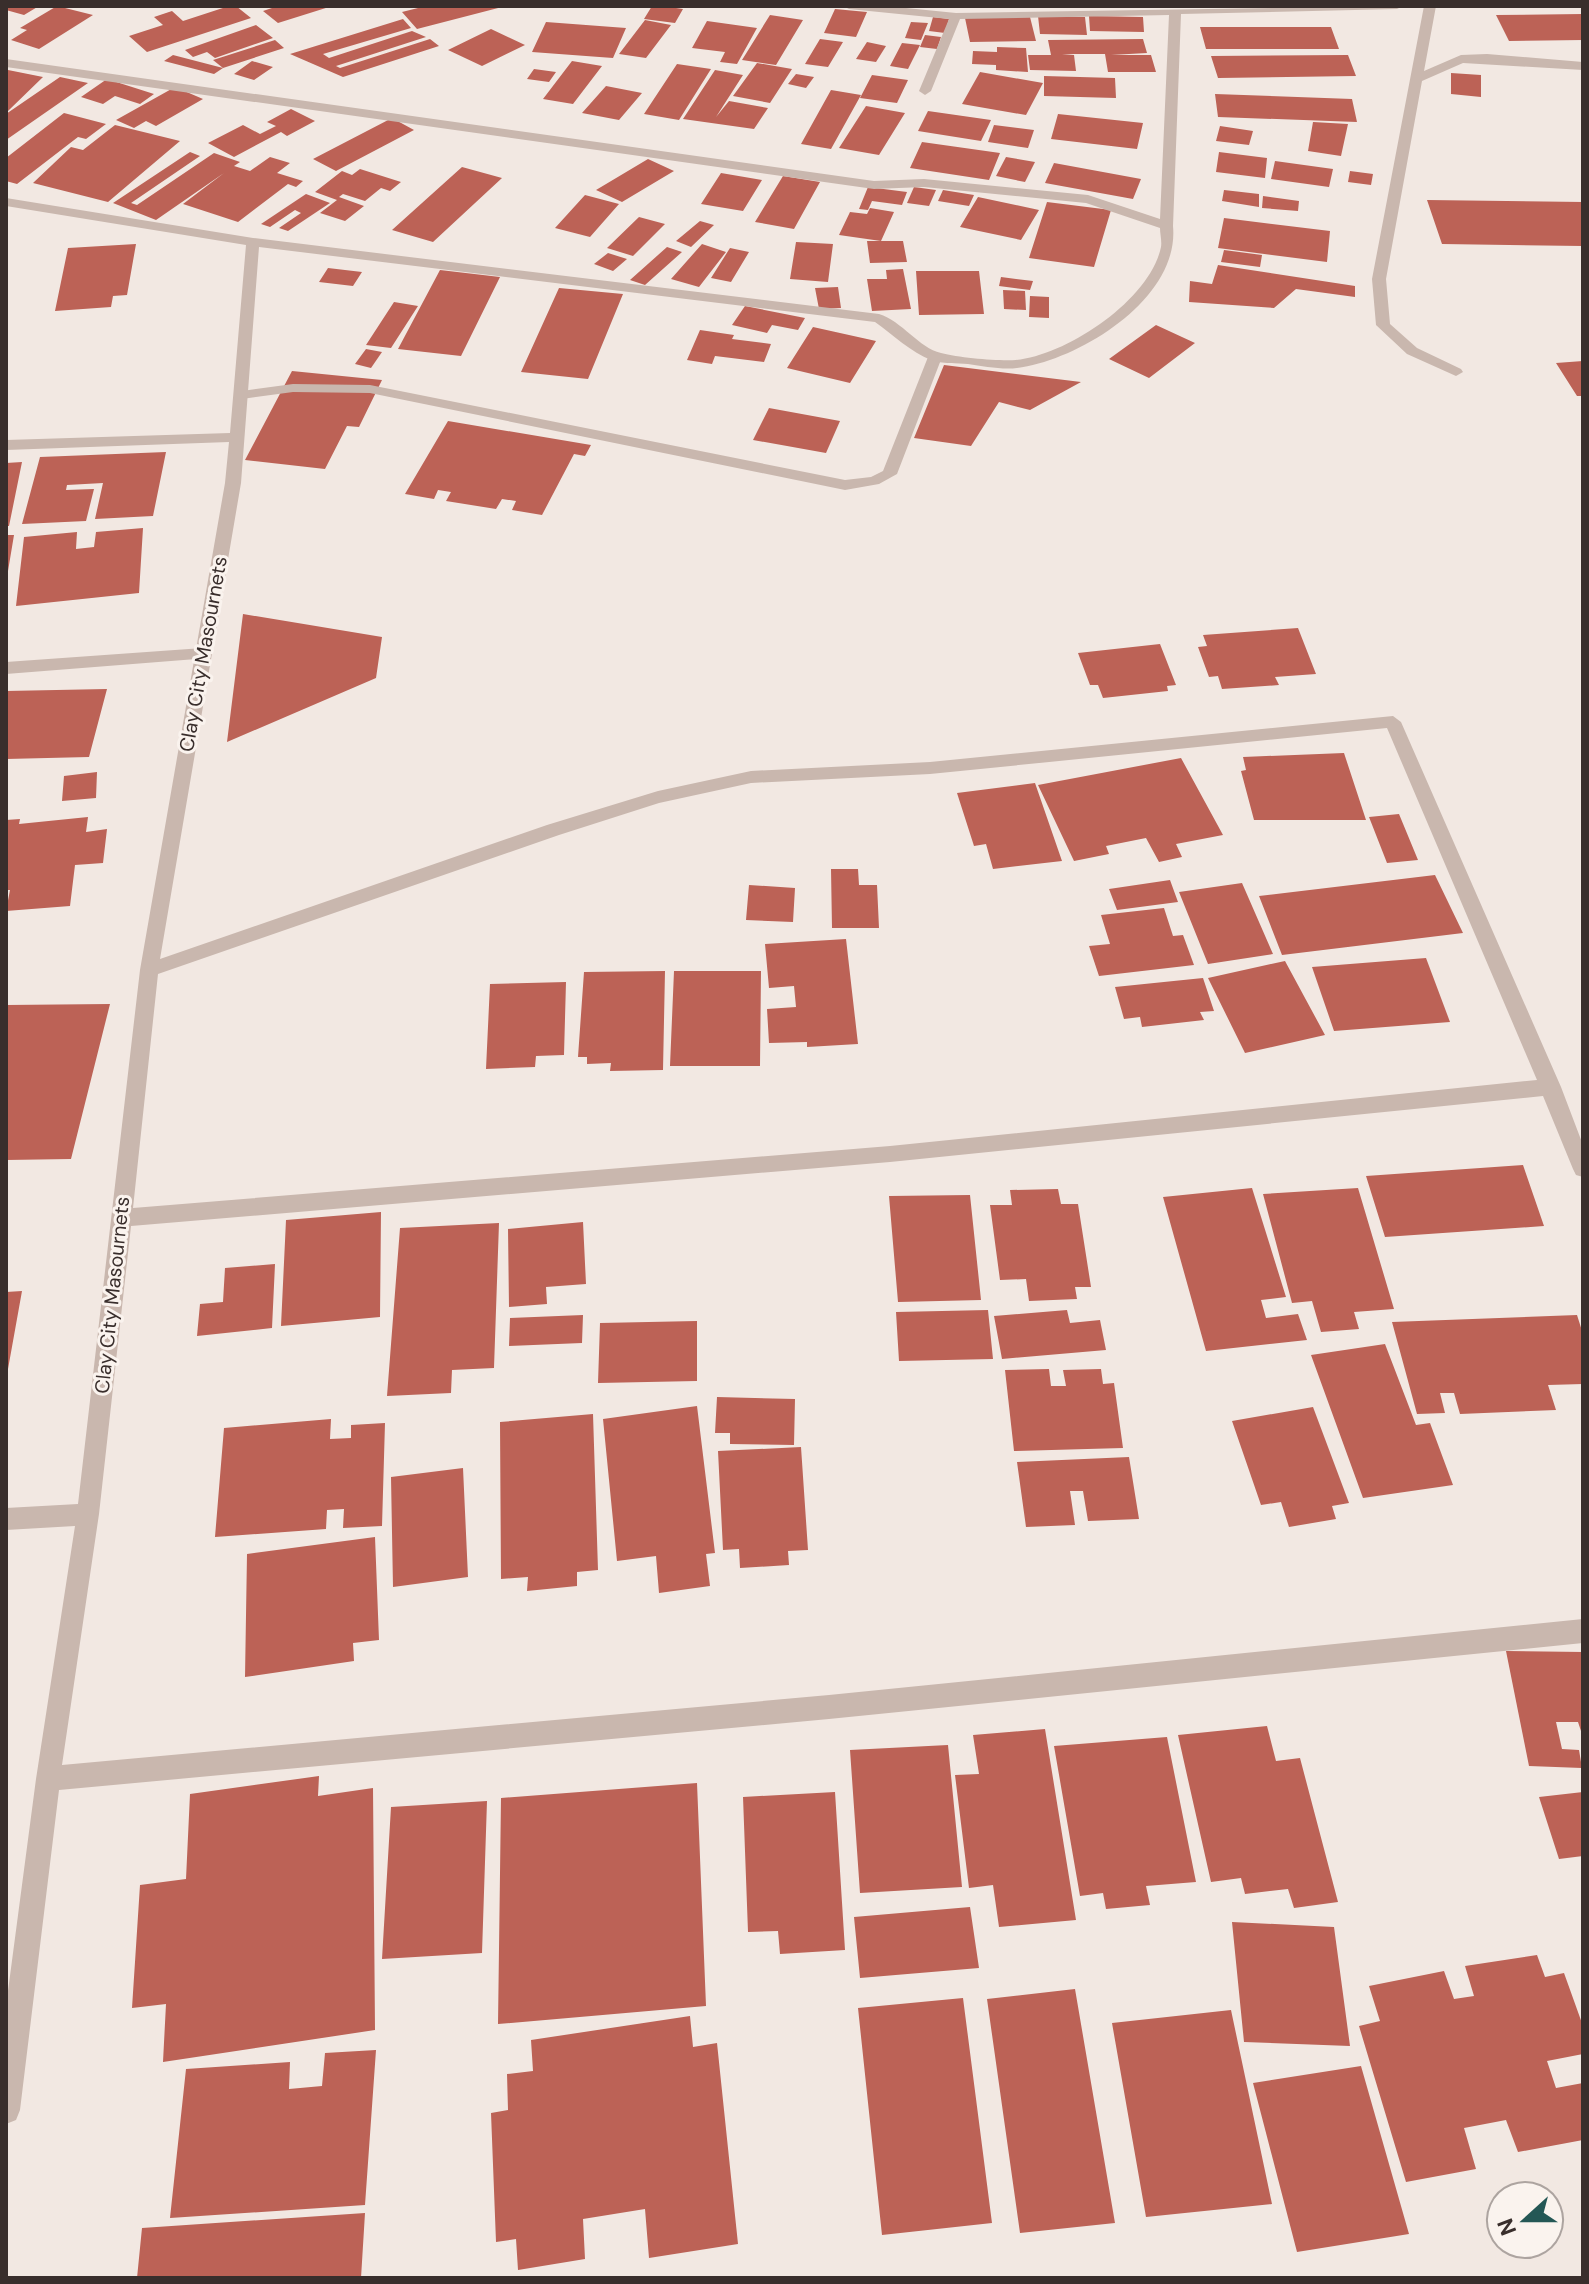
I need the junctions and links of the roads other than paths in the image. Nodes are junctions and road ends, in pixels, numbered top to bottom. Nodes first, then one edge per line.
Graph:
1 (849, 6) edge
2 (1397, 6) edge
3 (1430, 6) edge
4 (1175, 11) junction
5 (956, 16) junction
6 (6, 63) edge
7 (1583, 66) edge
8 (1417, 79) junction
9 (925, 91) dead end
10 (6, 202) edge
11 (1166, 226) junction
12 (253, 242) junction
13 (935, 357) junction
14 (1456, 372) dead end
15 (242, 395) junction
16 (239, 437) junction
17 (6, 445) edge
18 (203, 654) junction
19 (6, 668) edge
20 (149, 970) junction
21 (1551, 1087) junction
22 (1583, 1169) edge
23 (120, 1218) junction
24 (88, 1514) junction
25 (6, 1519) edge
26 (1583, 1631) edge
27 (48, 1779) junction
28 (6, 2110) edge

1 - 5 street
2 - 4 street
3 - 8 street
4 - 5 street
4 - 11 street
5 - 9 street
6 - 11 street
7 - 8 street
8 - 14 street
10 - 12 street
11 - 13 street
12 - 13 street
12 - 15 street, Clay City Masournets
13 - 15 street
15 - 16 street, Clay City Masournets
16 - 17 street
16 - 18 street, Clay City Masournets
18 - 19 street
18 - 20 street, Clay City Masournets
20 - 21 street
20 - 23 street, Clay City Masournets
21 - 22 street
21 - 23 street
23 - 24 street, Clay City Masournets
24 - 25 street
24 - 27 street, Clay City Masournets
26 - 27 street
27 - 28 street, Clay City Masournets

